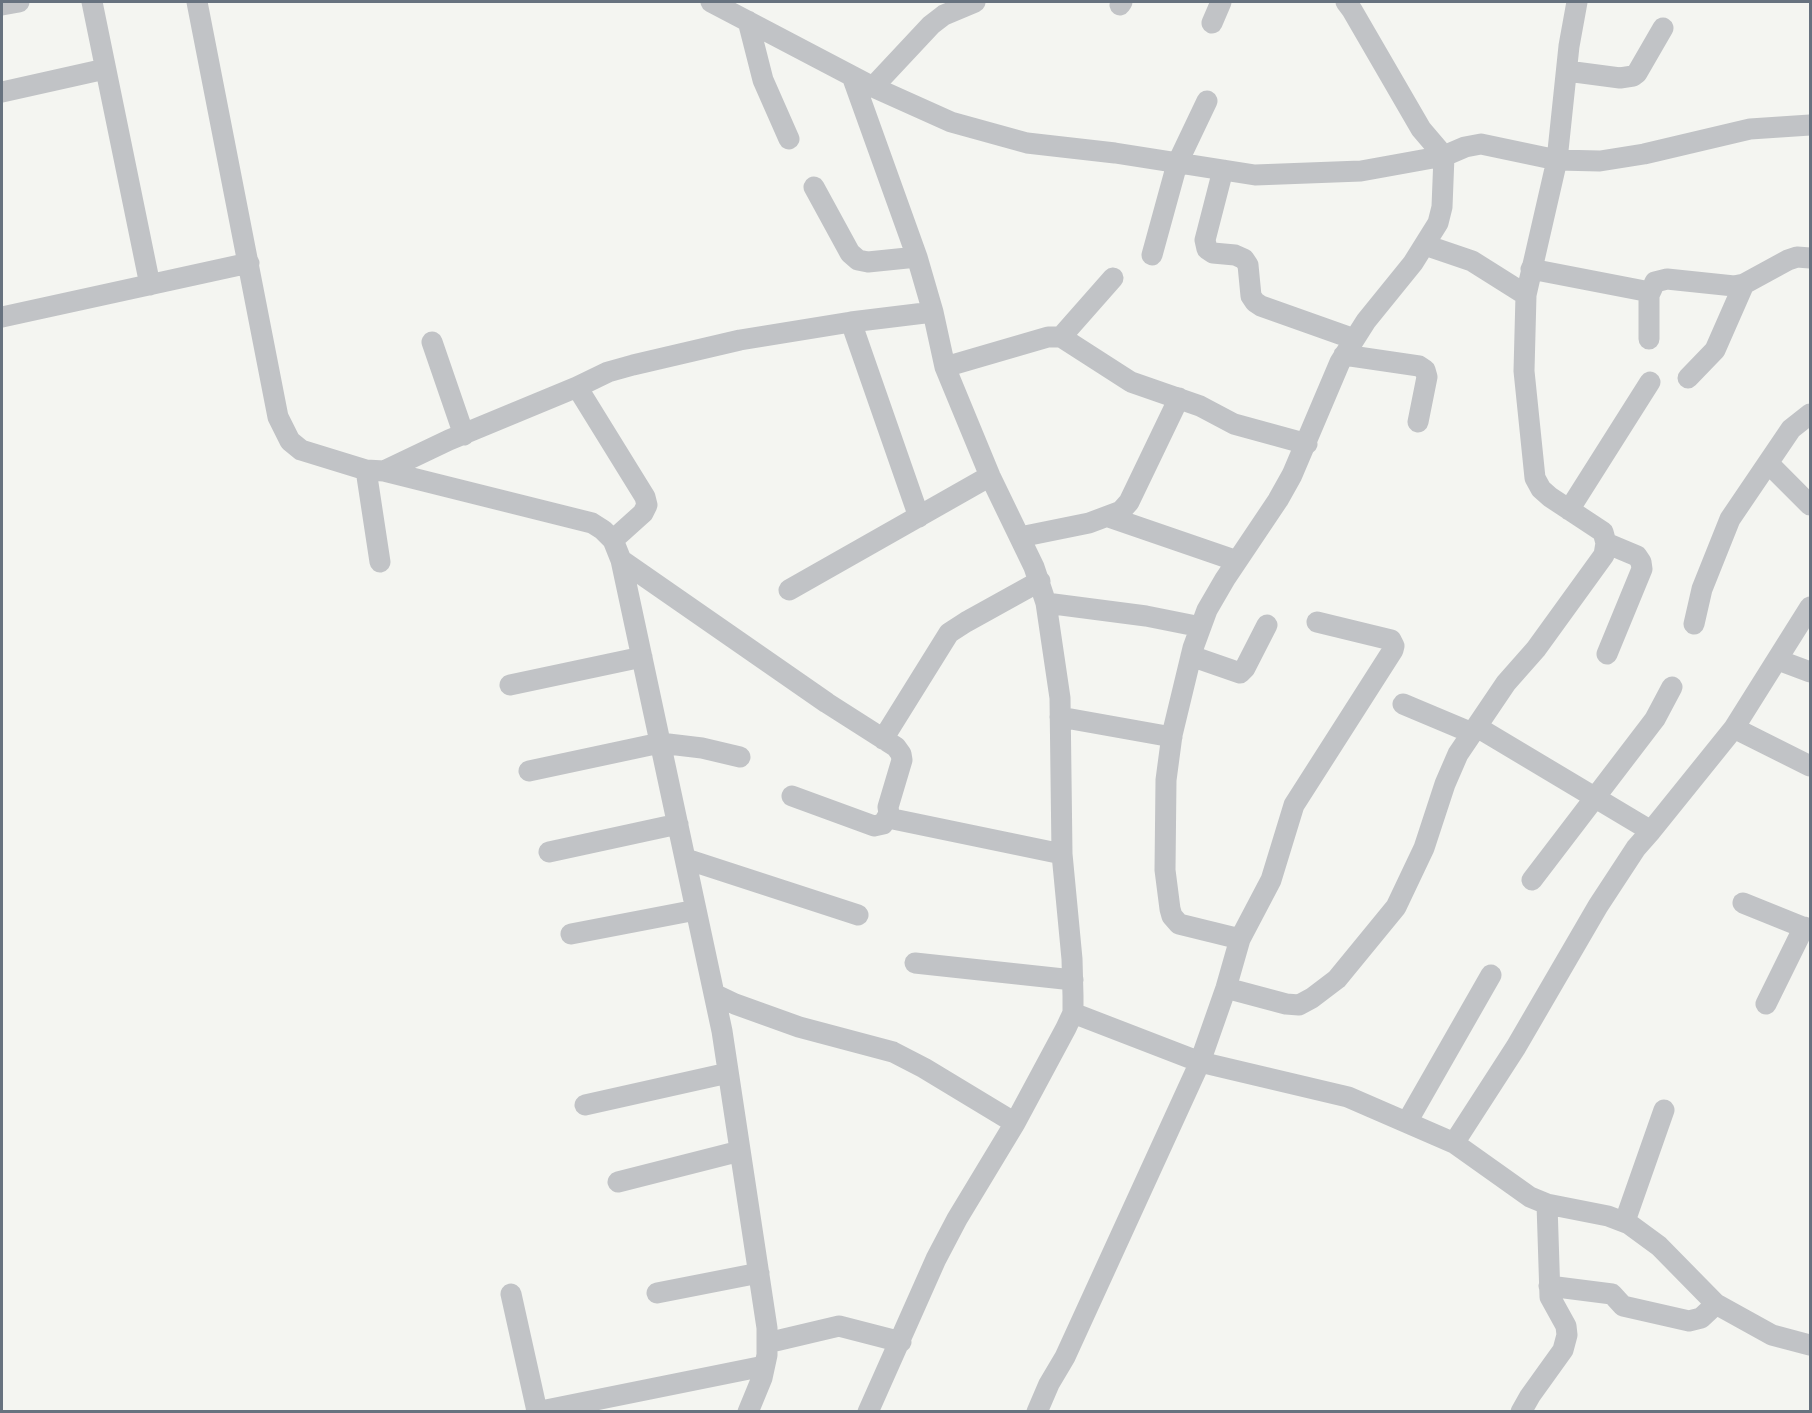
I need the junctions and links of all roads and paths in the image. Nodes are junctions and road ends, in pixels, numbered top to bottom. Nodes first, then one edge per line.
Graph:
1 (19, 2) edge
2 (92, 2) edge
3 (197, 2) edge
4 (711, 2) edge
5 (975, 2) edge
6 (1221, 2) edge
7 (1346, 2) edge
8 (1577, 2) edge
9 (2, 5) edge
10 (748, 21) junction
11 (1212, 23) dead end
12 (1663, 28) dead end
13 (105, 69) junction
14 (1567, 71) junction
15 (852, 76) junction
16 (873, 87) junction
17 (2, 92) edge
18 (1207, 101) dead end
19 (1810, 125) edge
20 (789, 140) dead end
21 (1444, 156) junction
22 (1557, 160) junction
23 (1177, 164) junction
24 (1222, 170) junction
25 (814, 187) dead end
26 (1425, 245) junction
27 (1152, 255) dead end
28 (917, 257) junction
29 (1810, 258) edge
30 (249, 263) junction
31 (1532, 269) junction
32 (1113, 278) dead end
33 (1744, 284) junction
34 (150, 285) junction
35 (1650, 292) junction
36 (1526, 295) junction
37 (933, 312) junction
38 (2, 317) edge
39 (851, 322) junction
40 (1061, 337) junction
41 (1649, 339) dead end
42 (432, 342) dead end
43 (1349, 347) junction
44 (945, 367) junction
45 (1688, 378) dead end
46 (1650, 382) dead end
47 (577, 387) junction
48 (1179, 398) junction
49 (1810, 414) edge
50 (1418, 422) dead end
51 (465, 435) junction
52 (1306, 444) junction
53 (1768, 463) junction
54 (375, 471) junction
55 (990, 477) junction
56 (1810, 505) edge
57 (1569, 510) junction
58 (919, 517) junction
59 (1109, 517) junction
60 (1020, 537) junction
61 (613, 540) junction
62 (1606, 543) junction
63 (621, 560) junction
64 (1237, 561) junction
65 (380, 562) dead end
66 (1040, 581) junction
67 (789, 591) dead end
68 (1046, 603) junction
69 (1809, 611) edge
70 (1317, 622) dead end
71 (1694, 624) dead end
72 (1267, 625) dead end
73 (1201, 627) junction
74 (1607, 654) dead end
75 (1191, 656) junction
76 (642, 657) junction
77 (1778, 660) junction
78 (1810, 672) edge
79 (510, 686) dead end
80 (1672, 687) dead end
81 (1403, 704) dead end
82 (1060, 717) junction
83 (1734, 728) junction
84 (1474, 730) junction
85 (1172, 737) junction
86 (883, 738) junction
87 (660, 743) junction
88 (740, 757) dead end
89 (1810, 766) edge
90 (529, 771) dead end
91 (792, 796) dead end
92 (1594, 798) junction
93 (889, 814) junction
94 (678, 824) junction
95 (1650, 831) junction
96 (549, 852) dead end
97 (1062, 854) junction
98 (686, 859) junction
99 (1532, 880) dead end
100 (1743, 903) dead end
101 (696, 910) junction
102 (858, 915) dead end
103 (1807, 929) edge
104 (571, 934) dead end
105 (1240, 939) junction
106 (915, 963) dead end
107 (1491, 975) dead end
108 (1073, 980) junction
109 (1226, 988) junction
110 (714, 994) junction
111 (1766, 1004) dead end
112 (1072, 1013) junction
113 (1200, 1062) junction
114 (728, 1073) junction
115 (585, 1105) dead end
116 (1664, 1110) dead end
117 (1407, 1122) junction
118 (1016, 1123) junction
119 (1454, 1143) junction
120 (740, 1151) junction
121 (618, 1182) dead end
122 (1548, 1204) junction
123 (1624, 1221) junction
124 (759, 1273) junction
125 (1549, 1286) junction
126 (657, 1293) dead end
127 (511, 1294) dead end
128 (1716, 1304) junction
129 (901, 1342) junction
130 (767, 1343) junction
131 (1810, 1345) edge
132 (765, 1366) junction
133 (537, 1411) edge
134 (748, 1412) edge
135 (868, 1412) edge
136 (1037, 1412) edge
137 (1521, 1412) edge

1 - 9 street
2 - 13 street
3 - 30 street
4 - 10 street
5 - 16 street
6 - 11 street
7 - 21 street
8 - 14 street
10 - 15 street
10 - 20 street
12 - 14 street
13 - 17 street
13 - 34 street
14 - 22 street
15 - 16 street
15 - 28 street
16 - 23 street
18 - 23 street
19 - 22 street
21 - 22 street
21 - 24 street
21 - 26 street
22 - 31 street
23 - 24 street
23 - 27 street
24 - 43 street
25 - 28 street
26 - 36 street
26 - 43 street
28 - 37 street
29 - 33 street
30 - 34 street
30 - 54 street
31 - 35 street
31 - 36 street
32 - 40 street
33 - 35 street
33 - 45 street
34 - 38 street
35 - 41 street
36 - 57 street
37 - 39 street
37 - 44 street
39 - 47 street
39 - 58 street
40 - 44 street
40 - 48 street
42 - 51 street
43 - 50 street
43 - 52 street
44 - 55 street
46 - 57 street
47 - 51 street
47 - 61 street
48 - 52 street
48 - 59 street
49 - 53 street
51 - 54 street
52 - 64 street
53 - 56 street
53 - 71 street
54 - 61 street
54 - 65 street
55 - 58 street
55 - 60 street
57 - 62 street
58 - 67 street
59 - 60 street
59 - 64 street
60 - 66 street
61 - 63 street
62 - 74 street
62 - 84 street
63 - 76 street
63 - 86 street
64 - 73 street
66 - 68 street
66 - 86 street
68 - 73 street
68 - 82 street
69 - 77 street
70 - 105 street
72 - 75 street
73 - 75 street
75 - 85 street
76 - 79 street
76 - 87 street
77 - 78 street
77 - 83 street
80 - 92 street
81 - 84 street
82 - 85 street
82 - 97 street
83 - 89 street
83 - 95 street
84 - 92 street
84 - 109 street
85 - 105 street
86 - 93 street
87 - 88 street
87 - 90 street
87 - 94 street
91 - 93 street
92 - 95 street
92 - 99 street
93 - 97 street
94 - 96 street
94 - 98 street
95 - 119 street
97 - 108 street
98 - 101 street
98 - 102 street
100 - 103 street
101 - 104 street
101 - 110 street
103 - 111 street
105 - 109 street
106 - 108 street
107 - 117 street
108 - 112 street
109 - 113 street
110 - 114 street
110 - 118 street
112 - 113 street
112 - 118 street
113 - 117 street
113 - 136 street
114 - 115 street
114 - 120 street
116 - 123 street
117 - 119 street
118 - 129 street
119 - 122 street
120 - 121 street
120 - 124 street
122 - 123 street
122 - 125 street
123 - 128 street
124 - 126 street
124 - 130 street
125 - 128 street
125 - 137 street
127 - 133 street
128 - 131 street
129 - 130 street
129 - 135 street
130 - 132 street
132 - 133 street
132 - 134 street

